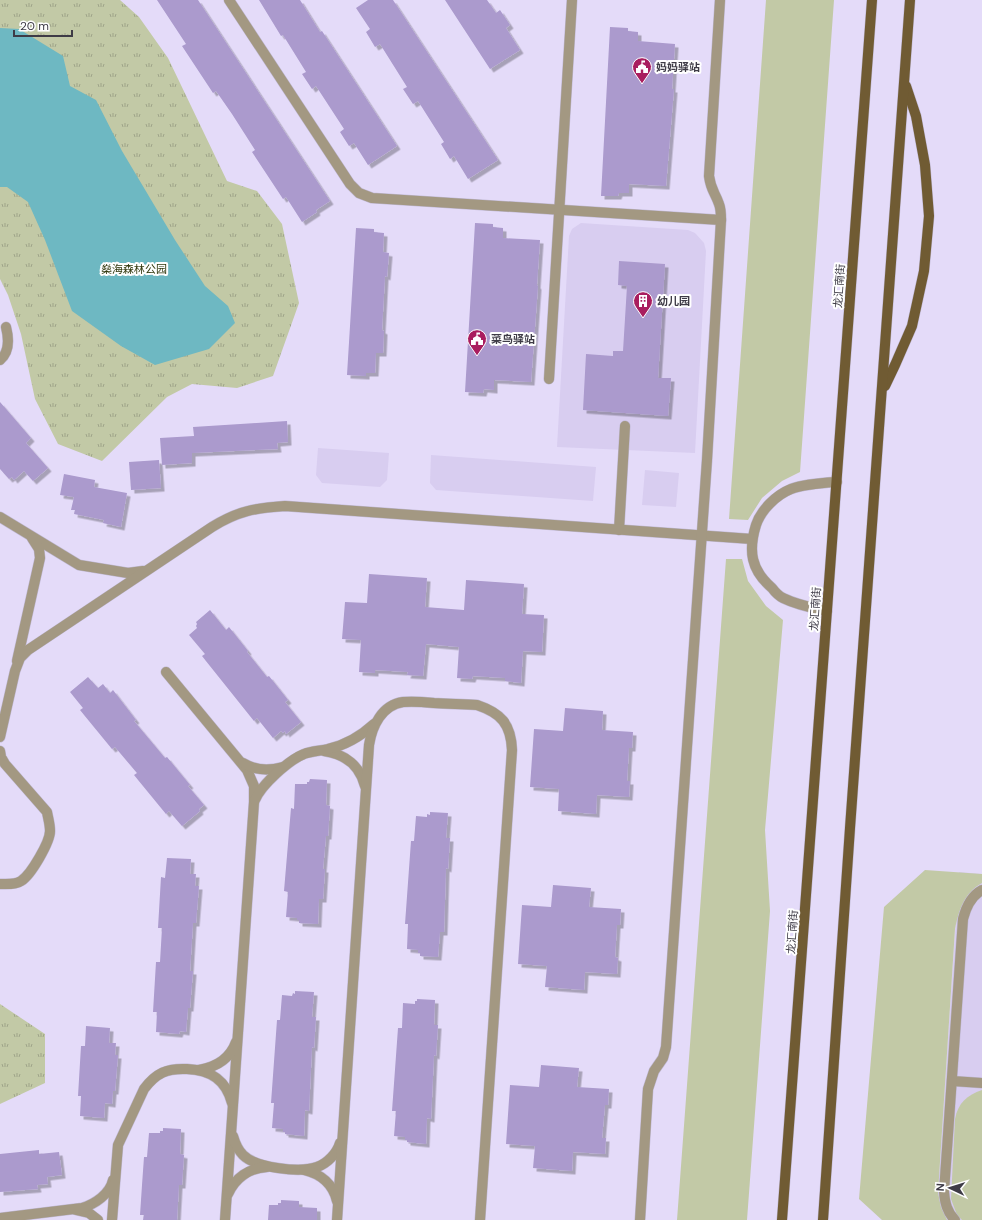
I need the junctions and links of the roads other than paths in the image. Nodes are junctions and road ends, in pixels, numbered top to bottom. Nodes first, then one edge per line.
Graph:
1 (229, 0) edge
2 (572, 0) edge
3 (720, 0) edge
4 (872, 0) edge
5 (910, 0) edge
6 (904, 80) junction
7 (558, 209) junction
8 (721, 220) junction
9 (6, 327) dead end
10 (0, 360) edge
11 (549, 379) dead end
12 (882, 392) junction
13 (625, 426) dead end
14 (837, 482) junction
15 (0, 517) edge
16 (619, 530) junction
17 (31, 536) junction
18 (702, 536) junction
19 (752, 539) junction
20 (147, 570) junction
21 (827, 611) junction
22 (15, 671) junction
23 (166, 672) dead end
24 (375, 723) junction
25 (0, 737) edge
26 (320, 750) junction
27 (0, 751) edge
28 (240, 761) junction
29 (286, 766) junction
30 (366, 789) junction
31 (254, 802) junction
32 (0, 884) edge
33 (982, 890) edge
34 (238, 1036) junction
35 (199, 1070) junction
36 (952, 1081) junction
37 (982, 1083) edge
38 (233, 1109) junction
39 (231, 1132) junction
40 (342, 1137) junction
41 (269, 1167) junction
42 (302, 1170) junction
43 (116, 1172) junction
44 (227, 1197) junction
45 (338, 1206) junction
46 (74, 1209) junction
47 (0, 1218) edge
48 (98, 1220) edge
49 (112, 1220) edge
50 (225, 1220) edge
51 (337, 1220) edge
52 (480, 1220) edge
53 (640, 1220) edge
54 (782, 1220) edge
55 (823, 1220) edge
56 (955, 1220) edge

1 - 7 lane
2 - 7 lane
3 - 8 lane
4 - 14 main road, 龙汇南街
5 - 6 main road
6 - 12 main road
6 - 12 main road
7 - 8 lane
7 - 11 lane
8 - 18 lane
9 - 10 lane
12 - 55 main road
13 - 16 lane
14 - 19 lane
14 - 21 main road, 龙汇南街
15 - 17 lane
16 - 18 lane
16 - 20 lane
17 - 20 lane
17 - 22 lane
18 - 19 lane
18 - 53 lane
19 - 21 lane
20 - 22 lane
21 - 54 main road, 龙汇南街
22 - 25 lane
23 - 28 lane
24 - 26 lane
24 - 30 lane
24 - 52 lane
26 - 29 lane
26 - 30 lane
27 - 32 lane
28 - 29 lane
28 - 31 lane
29 - 31 lane
30 - 40 lane
31 - 34 lane
33 - 36 lane
34 - 35 lane
34 - 38 lane
35 - 38 lane
35 - 43 lane
36 - 37 lane
36 - 56 lane
38 - 39 lane
39 - 41 lane
39 - 44 lane
40 - 42 lane
40 - 45 lane
41 - 42 lane
41 - 44 lane
42 - 45 lane
43 - 46 lane
43 - 49 lane
44 - 50 lane
45 - 51 lane
46 - 47 lane
46 - 48 lane

